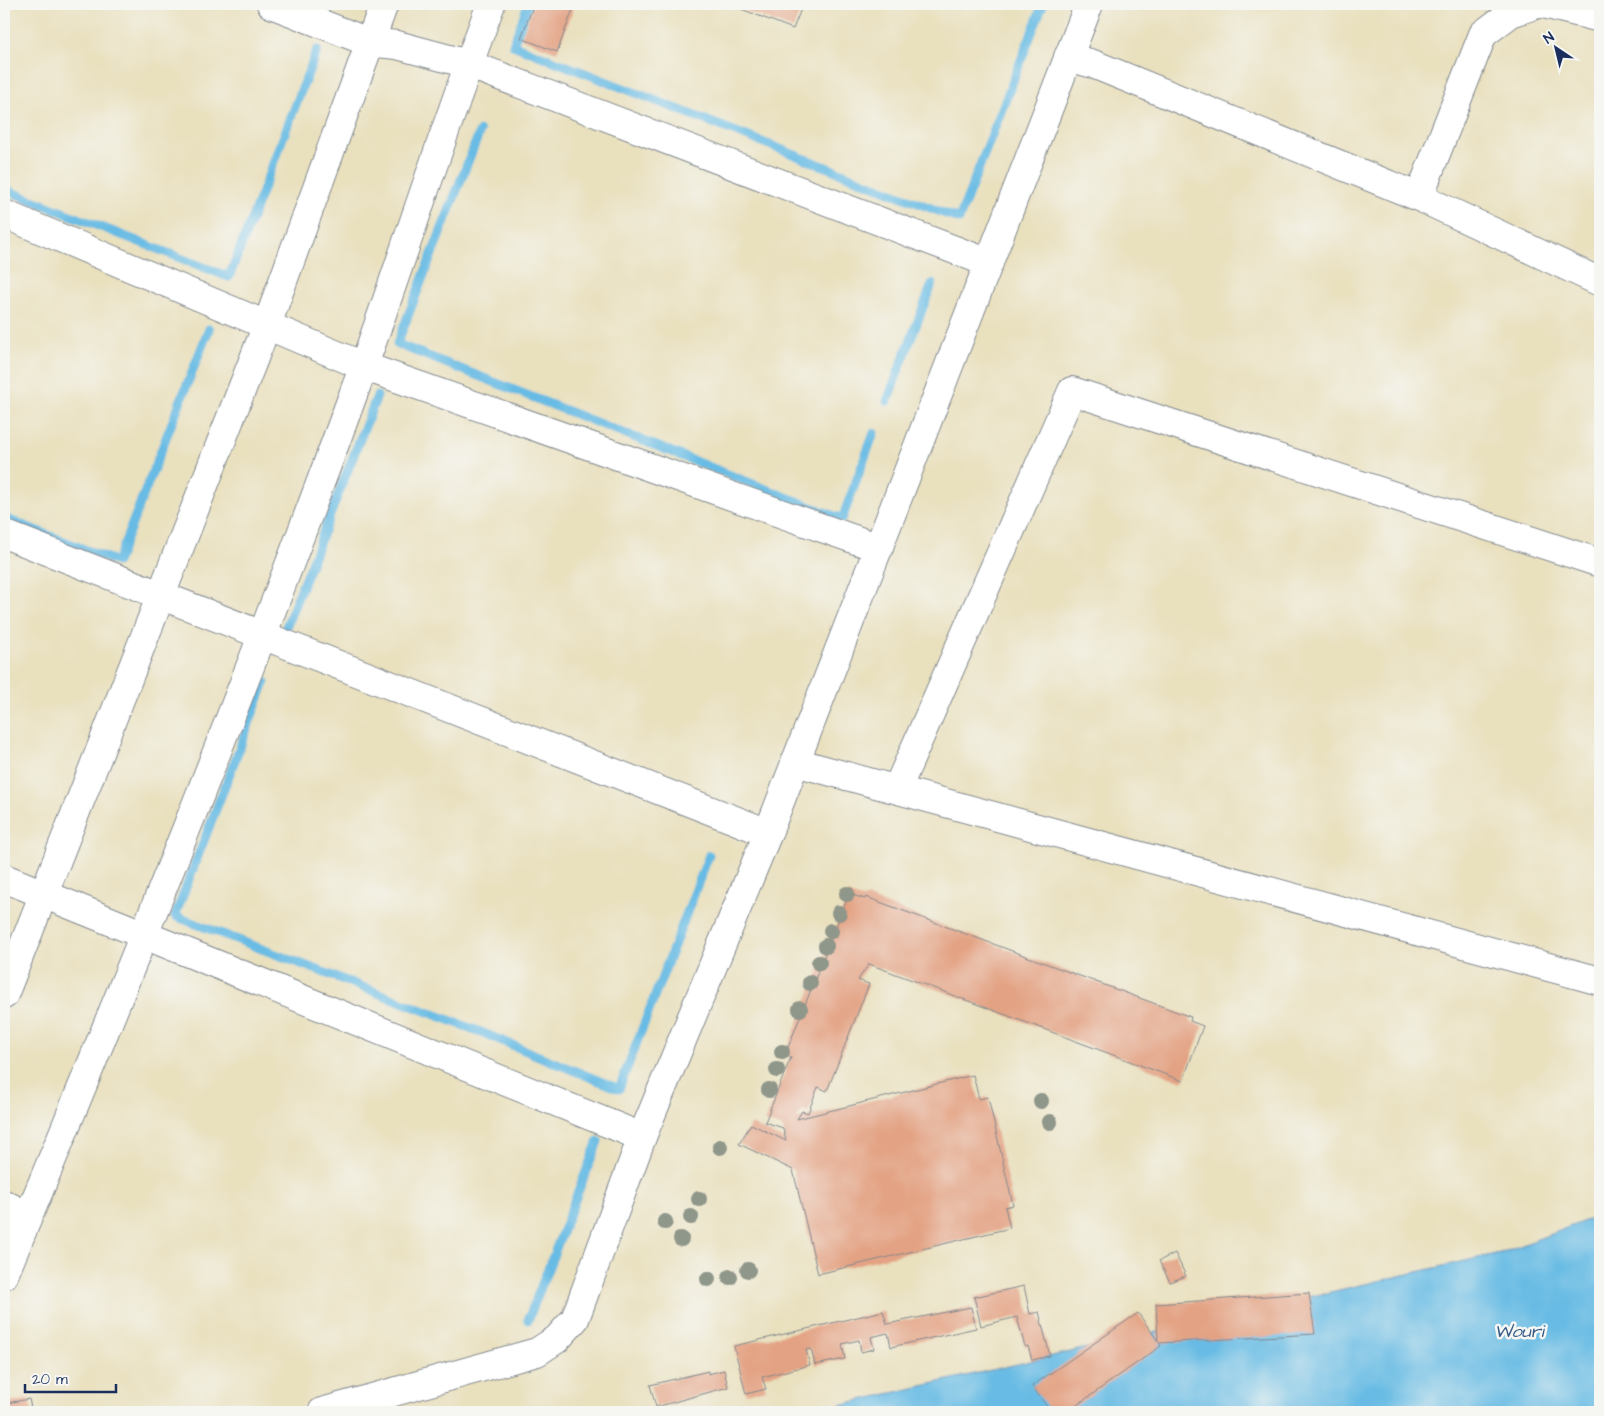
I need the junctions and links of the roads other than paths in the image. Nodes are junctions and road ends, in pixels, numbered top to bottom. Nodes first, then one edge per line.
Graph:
1 (271, 4) edge
2 (384, 4) edge
3 (491, 4) edge
4 (1089, 4) edge
5 (1538, 4) edge
6 (1543, 4) edge
7 (1600, 18) edge
8 (368, 42) junction
9 (1068, 57) junction
10 (468, 64) junction
11 (1419, 197) junction
12 (4, 214) edge
13 (989, 263) junction
14 (1600, 282) edge
15 (267, 325) junction
16 (363, 366) junction
17 (4, 534) edge
18 (879, 548) junction
19 (1600, 563) edge
20 (160, 594) junction
21 (260, 636) junction
22 (796, 762) junction
23 (897, 789) junction
24 (768, 833) junction
25 (4, 878) edge
26 (45, 894) junction
27 (145, 934) junction
28 (1600, 981) edge
29 (4, 995) edge
30 (642, 1137) junction
31 (4, 1204) edge
32 (28, 1216) junction
33 (4, 1275) edge
34 (322, 1412) edge

1 - 8 street
2 - 8 street
3 - 10 street
4 - 9 street
5 - 11 street
6 - 7 street
8 - 10 street
8 - 15 street
9 - 11 street
9 - 13 street
10 - 13 street
10 - 16 street
11 - 14 street
12 - 15 street
13 - 18 street
15 - 16 street
15 - 20 street
16 - 18 street
16 - 21 street
17 - 20 street
18 - 22 street
19 - 23 street
20 - 21 street
20 - 26 street
21 - 24 street
21 - 27 street
22 - 23 street
22 - 24 street
23 - 28 street
24 - 30 street
25 - 26 street
26 - 27 street
26 - 29 street
27 - 30 street
27 - 32 street
30 - 34 street
31 - 32 street
32 - 33 street

